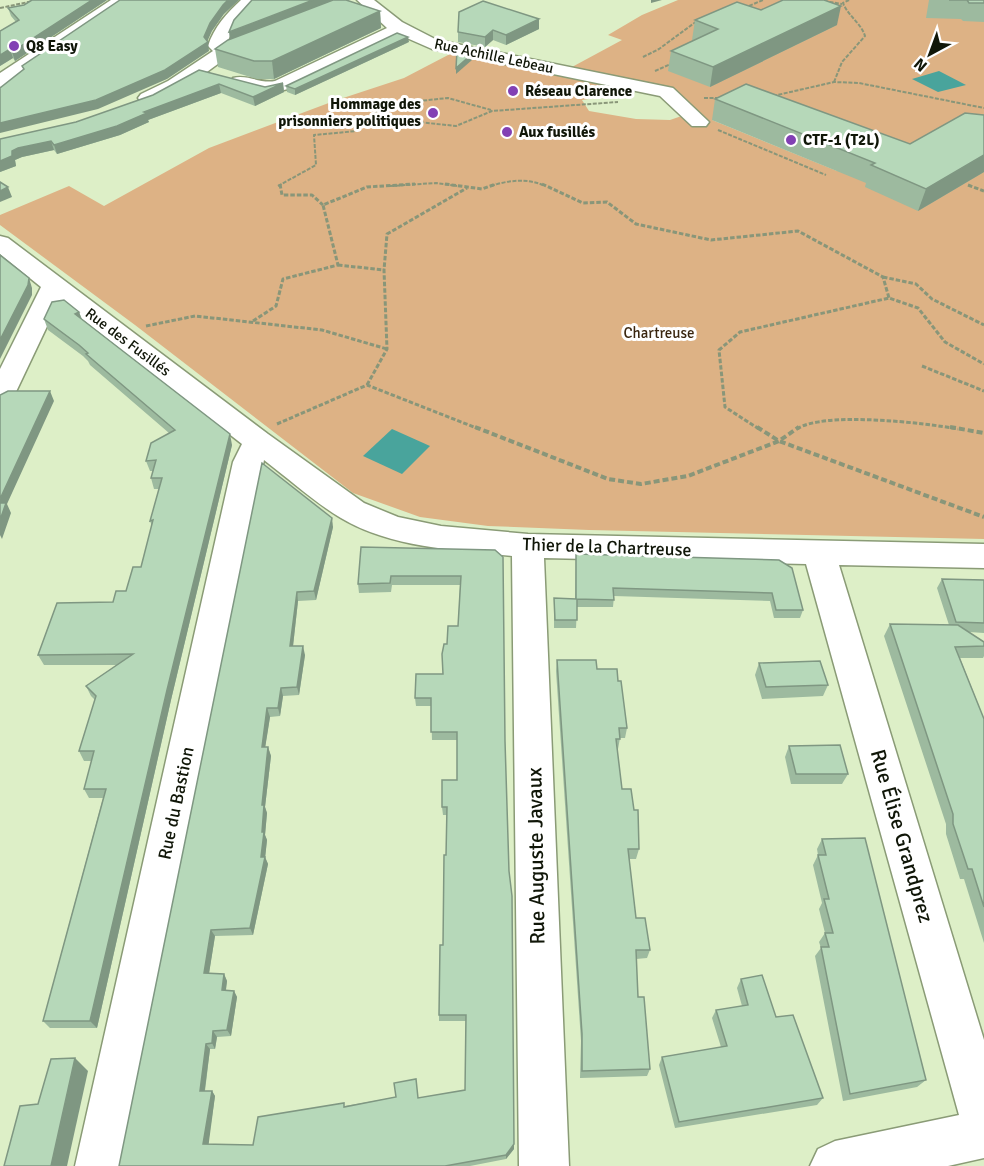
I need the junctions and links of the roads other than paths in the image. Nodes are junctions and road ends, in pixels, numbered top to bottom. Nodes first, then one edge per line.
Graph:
1 (122, 0) edge
2 (252, 0) edge
3 (357, 1) edge
4 (227, 23) junction
5 (399, 29) junction
6 (224, 52) junction
7 (198, 69) junction
8 (0, 81) edge
9 (129, 106) edge
10 (699, 122) road end
11 (0, 243) edge
12 (54, 286) junction
13 (0, 396) edge
14 (258, 441) junction
15 (528, 546) junction
16 (819, 553) junction
17 (984, 556) edge
18 (984, 1118) edge
19 (984, 1134) edge
20 (100, 1166) edge
21 (544, 1166) edge
22 (835, 1166) edge

1 - 8 street
2 - 4 street
3 - 5 street, Rue Achille Lebeau
4 - 6 street
4 - 6 street
5 - 7 street
5 - 10 street, Rue Achille Lebeau
6 - 7 street
7 - 9 street
11 - 12 street, Rue des Fusillés
12 - 13 street
12 - 14 street, Rue des Fusillés
14 - 15 street, Thier de la Chartreuse
14 - 20 street, Rue du Bastion
15 - 16 street, Thier de la Chartreuse
15 - 21 street, Rue Auguste Javaux
16 - 17 street, Thier de la Chartreuse
16 - 18 street, Rue Élise Grandprez
19 - 22 street

